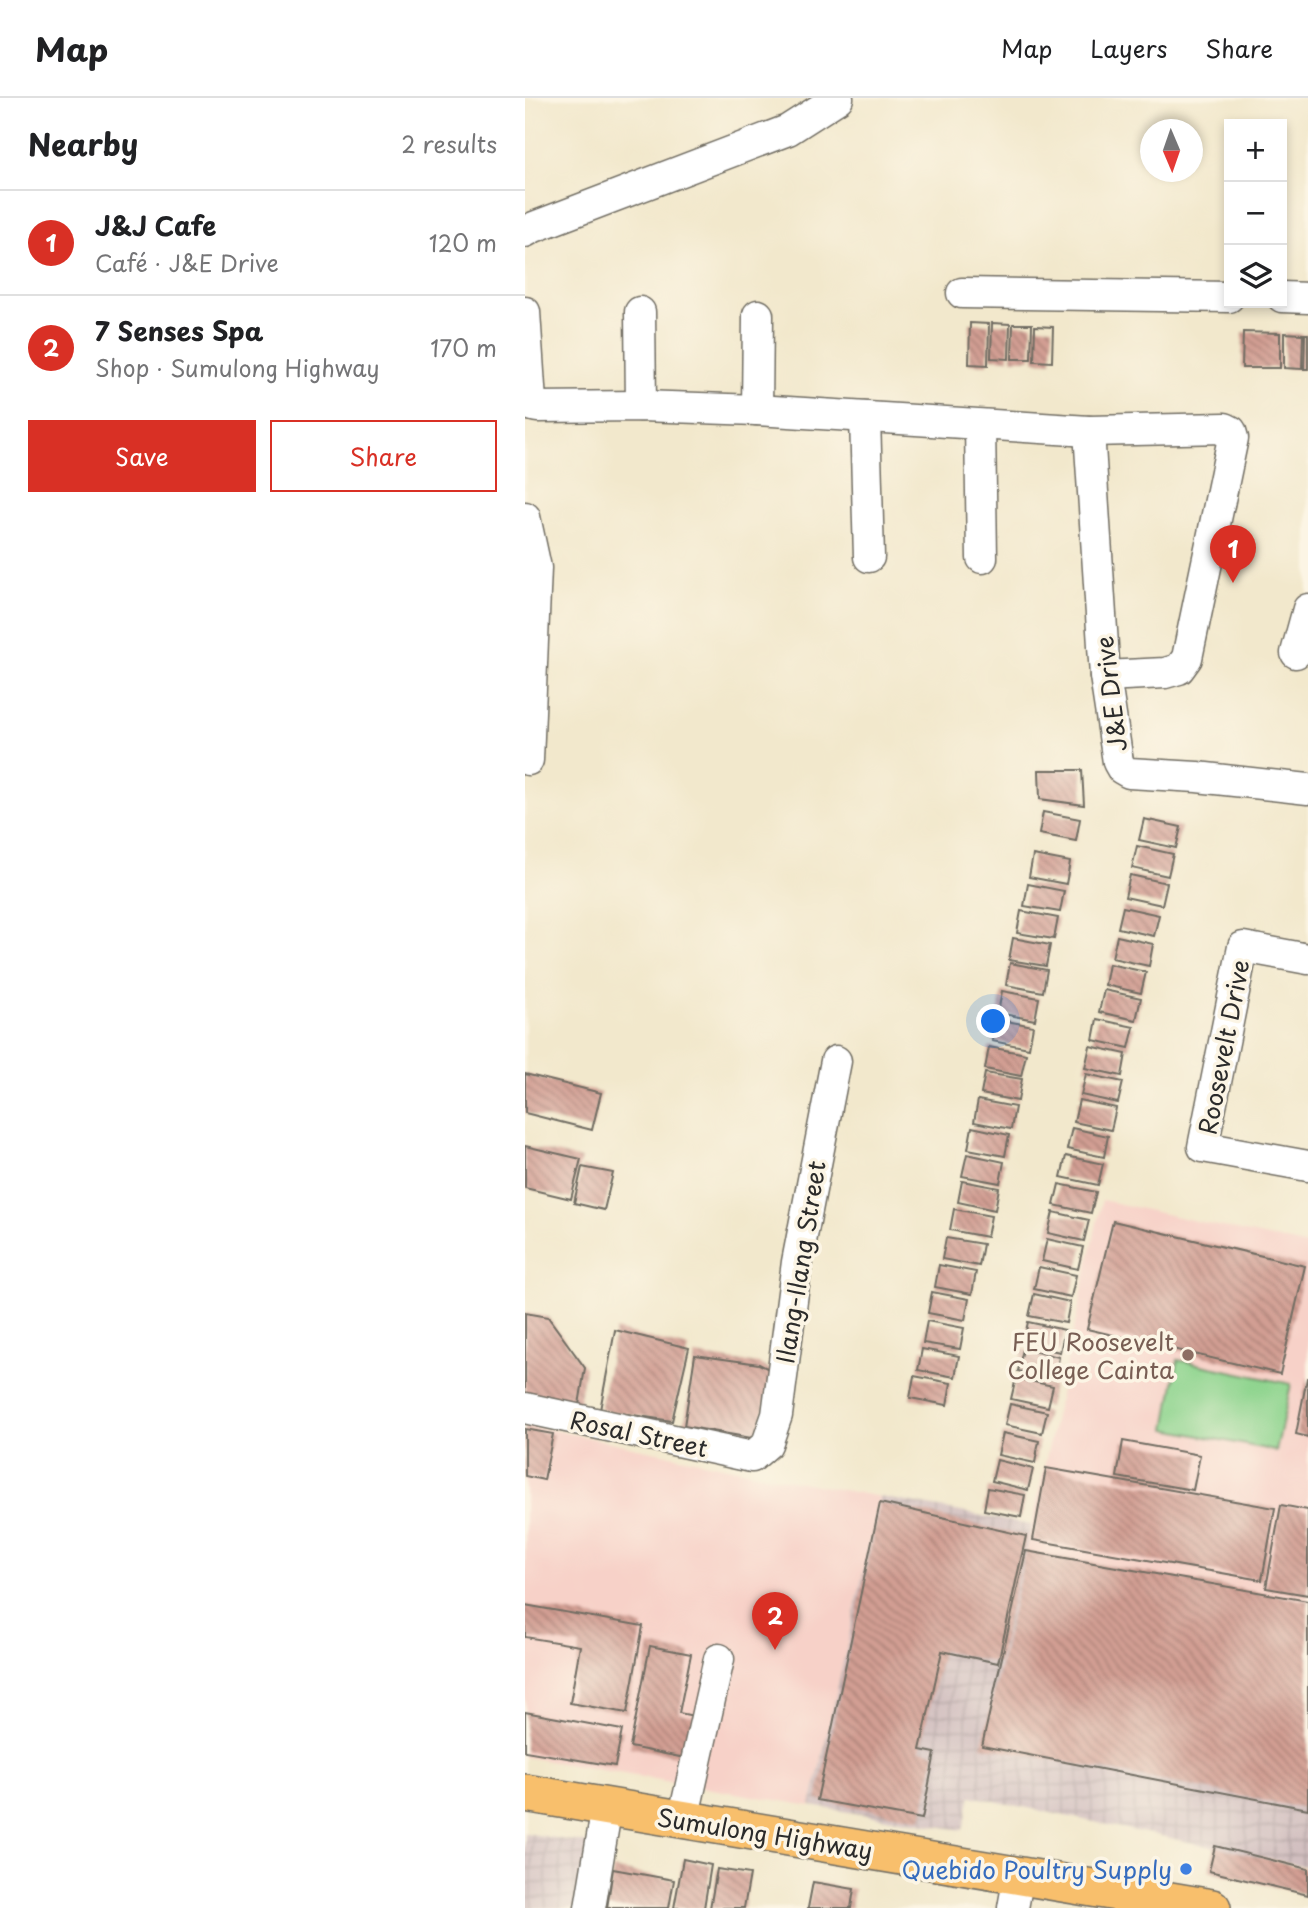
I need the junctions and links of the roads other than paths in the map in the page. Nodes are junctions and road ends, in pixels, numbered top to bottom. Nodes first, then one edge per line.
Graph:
1 (838, 98) edge
2 (525, 232) edge
3 (962, 293) dead end
4 (1224, 297) edge
5 (1287, 298) edge
6 (1308, 298) edge
7 (525, 312) edge
8 (640, 312) dead end
9 (758, 315) dead end
10 (641, 406) junction
11 (757, 410) junction
12 (865, 417) junction
13 (979, 425) junction
14 (1089, 431) junction
15 (525, 517) edge
16 (869, 557) dead end
17 (982, 558) dead end
18 (1307, 616) edge
19 (529, 626) edge
20 (1296, 653) dead end
21 (1105, 676) junction
22 (528, 760) dead end
23 (1308, 789) edge
24 (1308, 959) edge
25 (836, 1061) dead end
26 (1308, 1166) edge
27 (525, 1408) edge
28 (752, 1457) joint
29 (719, 1659) dead end
30 (525, 1793) edge
31 (607, 1806) junction
32 (683, 1820) junction
33 (1016, 1891) edge
34 (1099, 1898) edge
35 (1172, 1905) edge
36 (590, 1908) edge
37 (1212, 1908) edge

1 - 2 street
3 - 4 street
5 - 6 street
7 - 10 street
8 - 10 street
9 - 11 street
10 - 11 street
11 - 12 street
12 - 13 street
12 - 16 street
13 - 14 street
13 - 17 street
14 - 21 street, J&E Drive
14 - 21 street
15 - 19 street
18 - 20 street
19 - 22 street
21 - 23 street, J&E Drive
24 - 26 street, Roosevelt Drive
25 - 28 street, Ilang-Ilang Street
27 - 28 street, Rosal Street
29 - 32 street
30 - 31 main road, Sumulong Highway
31 - 32 main road, Sumulong Highway
31 - 36 street
32 - 33 main road, Sumulong Highway
33 - 34 main road, Sumulong Highway
34 - 35 main road, Sumulong Highway
35 - 37 main road, Sumulong Highway

